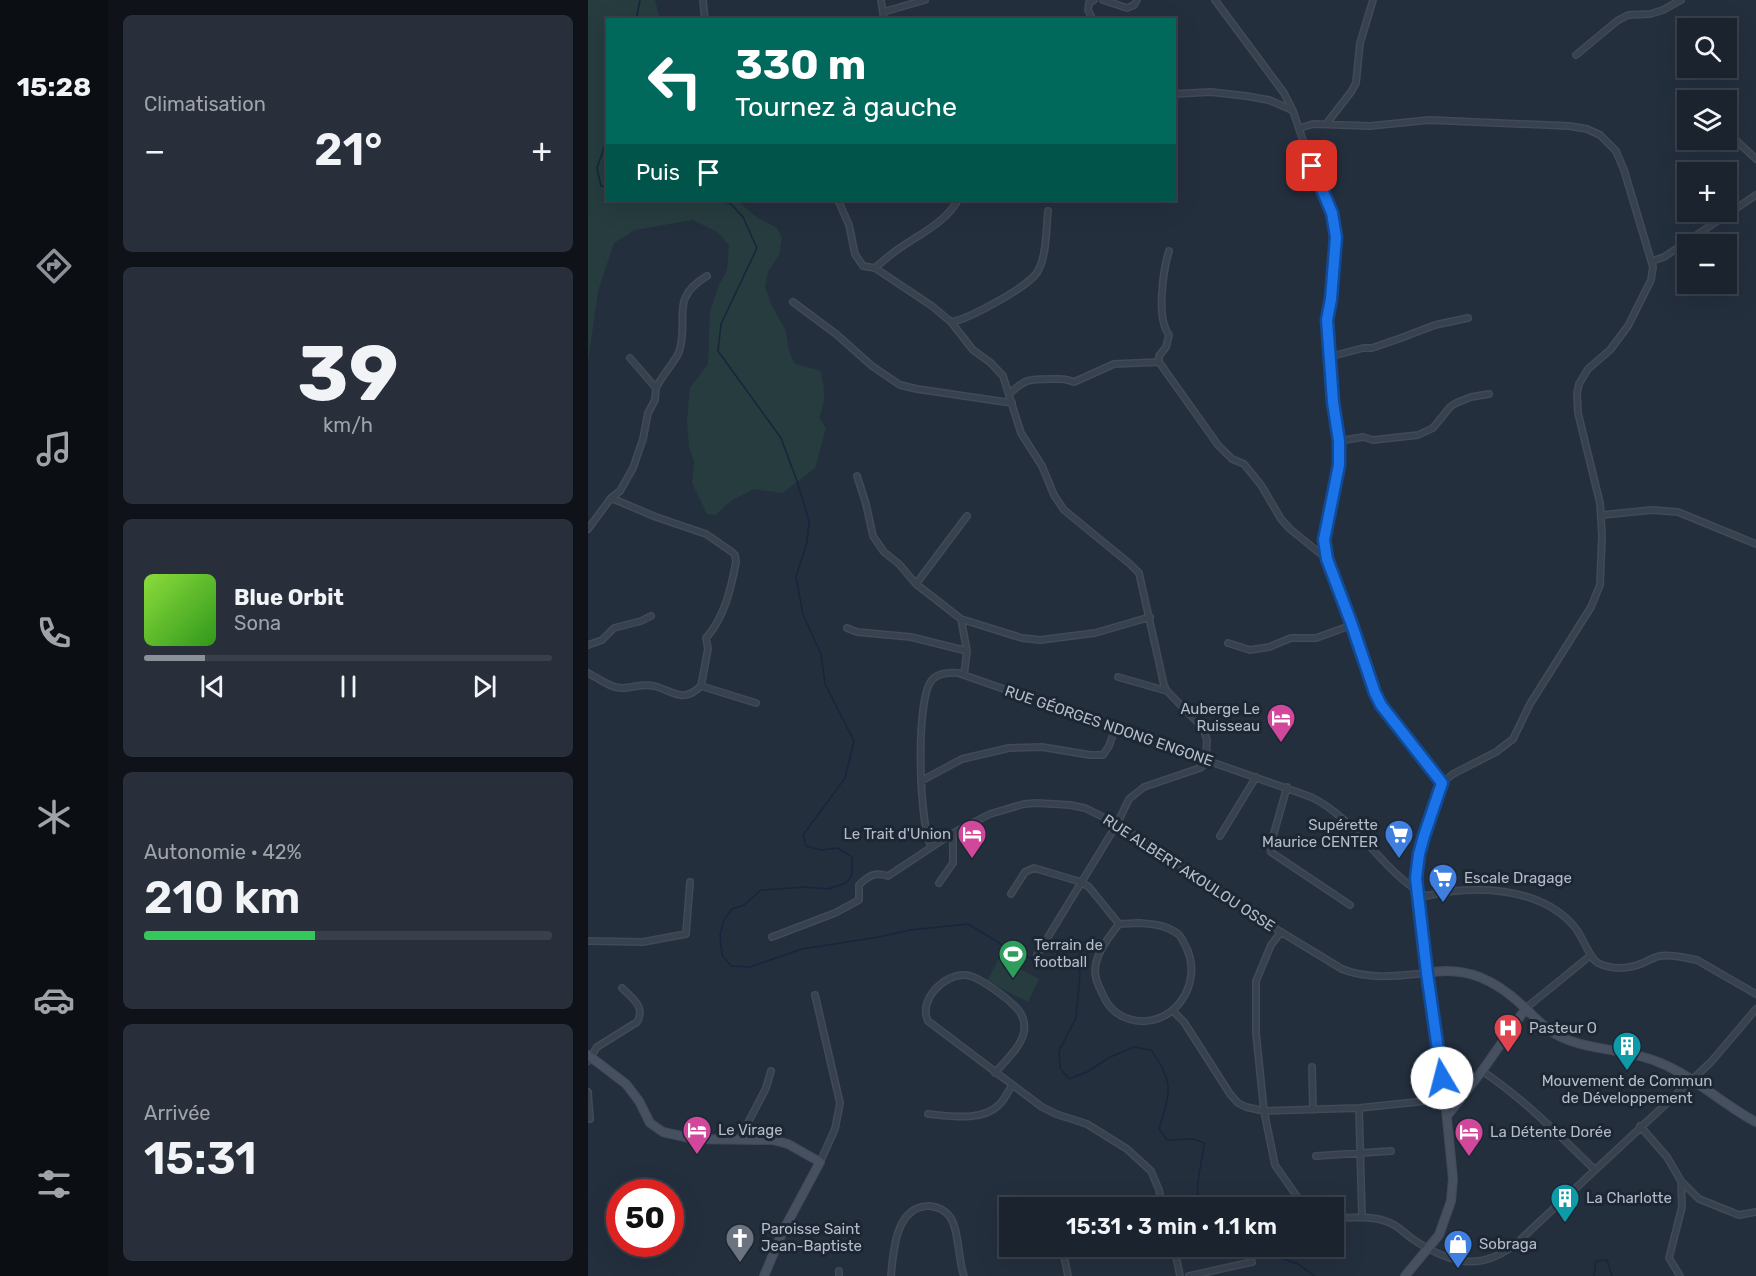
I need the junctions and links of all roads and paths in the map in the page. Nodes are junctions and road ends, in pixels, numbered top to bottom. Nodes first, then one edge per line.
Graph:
1 (703, 0) edge
2 (881, 0) edge
3 (925, 0) edge
4 (1094, 0) edge
5 (1103, 0) edge
6 (1137, 0) edge
7 (1215, 0) edge
8 (1373, 0) edge
9 (1681, 0) edge
10 (883, 12) junction
11 (705, 18) edge
12 (884, 18) edge
13 (1092, 18) edge
14 (1576, 55) dead end
15 (1176, 94) edge
16 (1293, 111) junction
17 (1328, 123) junction
18 (1300, 128) junction
19 (1737, 141) edge
20 (1756, 159) edge
21 (1756, 195) edge
22 (838, 201) edge
23 (957, 201) edge
24 (1048, 211) dead end
25 (1169, 250) dead end
26 (1652, 261) junction
27 (875, 268) junction
28 (706, 276) dead end
29 (793, 302) dead end
30 (1468, 318) dead end
31 (951, 322) junction
32 (1329, 357) junction
33 (630, 358) dead end
34 (1159, 362) junction
35 (656, 388) junction
36 (1010, 394) junction
37 (1489, 394) dead end
38 (1012, 403) junction
39 (1339, 441) junction
40 (857, 476) dead end
41 (611, 498) junction
42 (1602, 515) junction
43 (967, 516) dead end
44 (588, 529) edge
45 (1756, 544) edge
46 (1327, 559) junction
47 (916, 584) junction
48 (651, 616) dead end
49 (1150, 618) junction
50 (961, 619) junction
51 (1352, 625) junction
52 (847, 628) dead end
53 (1228, 643) dead end
54 (588, 645) edge
55 (968, 651) junction
56 (588, 673) edge
57 (964, 675) junction
58 (1118, 677) dead end
59 (701, 686) junction
60 (1167, 691) junction
61 (756, 703) dead end
62 (1115, 729) junction
63 (1208, 760) junction
64 (1256, 777) junction
65 (921, 781) junction
66 (1442, 783) junction
67 (1287, 787) junction
68 (1117, 824) junction
69 (953, 832) junction
70 (1220, 836) dead end
71 (931, 846) junction
72 (690, 882) dead end
73 (1082, 882) junction
74 (939, 883) dead end
75 (1418, 891) junction
76 (1011, 894) dead end
77 (1350, 906) dead end
78 (1119, 924) junction
79 (1281, 932) junction
80 (772, 937) dead end
81 (588, 941) edge
82 (1037, 955) dead end
83 (1591, 955) junction
84 (1427, 973) junction
85 (622, 988) dead end
86 (1756, 993) edge
87 (815, 995) dead end
88 (1526, 1008) junction
89 (1756, 1009) edge
90 (1173, 1011) junction
91 (589, 1057) edge
92 (1312, 1066) dead end
93 (771, 1071) dead end
94 (1482, 1071) junction
95 (995, 1073) junction
96 (1691, 1079) junction
97 (1012, 1085) junction
98 (588, 1092) edge
99 (1445, 1100) junction
100 (1359, 1108) junction
101 (1264, 1110) junction
102 (1313, 1110) junction
103 (928, 1114) dead end
104 (1447, 1116) junction
105 (590, 1119) dead end
106 (1756, 1122) edge
107 (1640, 1126) junction
108 (740, 1140) junction
109 (1361, 1151) junction
110 (1391, 1151) dead end
111 (1316, 1156) dead end
112 (820, 1162) junction
113 (1595, 1170) junction
114 (1681, 1181) junction
115 (1161, 1197) edge
116 (1297, 1197) edge
117 (1756, 1212) edge
118 (1344, 1217) edge
119 (1362, 1217) junction
120 (1429, 1249) junction
121 (1064, 1257) edge
122 (1176, 1257) edge
123 (1252, 1262) dead end
124 (764, 1276) edge
125 (891, 1276) edge
126 (964, 1276) edge
127 (1068, 1276) edge
128 (1180, 1276) edge
129 (1189, 1276) edge
130 (1405, 1276) edge
131 (1680, 1276) edge

1 - 11 street
2 - 10 street
3 - 10 street
4 - 13 street
5 - 6 street
7 - 16 street
8 - 17 street
9 - 14 street
10 - 12 street
15 - 16 street
16 - 18 street
17 - 18 street
17 - 26 street
18 - 32 street
19 - 20 street
21 - 26 street
22 - 27 street
23 - 27 street
24 - 31 street
25 - 34 street
26 - 42 street
27 - 31 street
28 - 35 street
29 - 38 street
30 - 32 street
31 - 36 street
32 - 39 street
33 - 35 street
34 - 36 street
34 - 46 street
35 - 41 street
36 - 38 street
37 - 39 street
38 - 49 street
39 - 46 street
40 - 47 street
41 - 44 street
41 - 59 street
42 - 45 street
42 - 66 street
43 - 47 street
46 - 51 street
47 - 50 street
48 - 54 street
49 - 50 street
49 - 60 street
50 - 55 street
51 - 53 street
51 - 66 street
52 - 55 street
55 - 57 street
56 - 59 street
57 - 62 street, RUE GÉORGES NDONG ENGONE
57 - 65 street, RUE GÉORGES NDONG ENGONE
58 - 60 street
59 - 61 street
60 - 63 street
62 - 63 street, RUE GÉORGES NDONG ENGONE
62 - 65 street
63 - 64 street, RUE GÉORGES NDONG ENGONE
63 - 68 street
64 - 67 street, RUE GÉORGES NDONG ENGONE
64 - 70 street
65 - 71 street, RUE GÉORGES NDONG ENGONE
66 - 75 street
67 - 75 street, RUE GÉORGES NDONG ENGONE
67 - 77 street
68 - 69 street, RUE ALBERT AKOULOU OSSE
68 - 73 street
68 - 79 street, RUE ALBERT AKOULOU OSSE
69 - 71 street, RUE ALBERT AKOULOU OSSE
69 - 74 street
71 - 80 street, RUE ALBERT AKOULOU OSSE
72 - 81 street
73 - 76 street
73 - 78 street
73 - 82 street
75 - 83 street
75 - 84 street
78 - 90 street
78 - 90 street
79 - 84 street, RUE ALBERT AKOULOU OSSE
79 - 101 street
83 - 86 street
83 - 88 street
84 - 88 main road
84 - 99 main road
85 - 91 street
87 - 112 street
88 - 94 main road
88 - 96 main road
89 - 96 street
90 - 101 street
91 - 108 main road
92 - 102 street
93 - 108 street
94 - 104 main road
94 - 113 street
95 - 95 street
95 - 97 street
96 - 106 main road
96 - 107 street
97 - 103 street
97 - 115 street
98 - 105 street
99 - 100 street
99 - 104 main road
100 - 102 street
100 - 109 street
101 - 102 street
101 - 116 street
104 - 120 main road
107 - 113 street
107 - 114 street
108 - 112 main road
109 - 110 street
109 - 111 street
109 - 119 street
112 - 124 main road
113 - 120 street
114 - 117 street
114 - 131 street
118 - 119 street
119 - 120 street
120 - 130 main road
121 - 127 street
122 - 128 street
123 - 129 street
125 - 126 street

